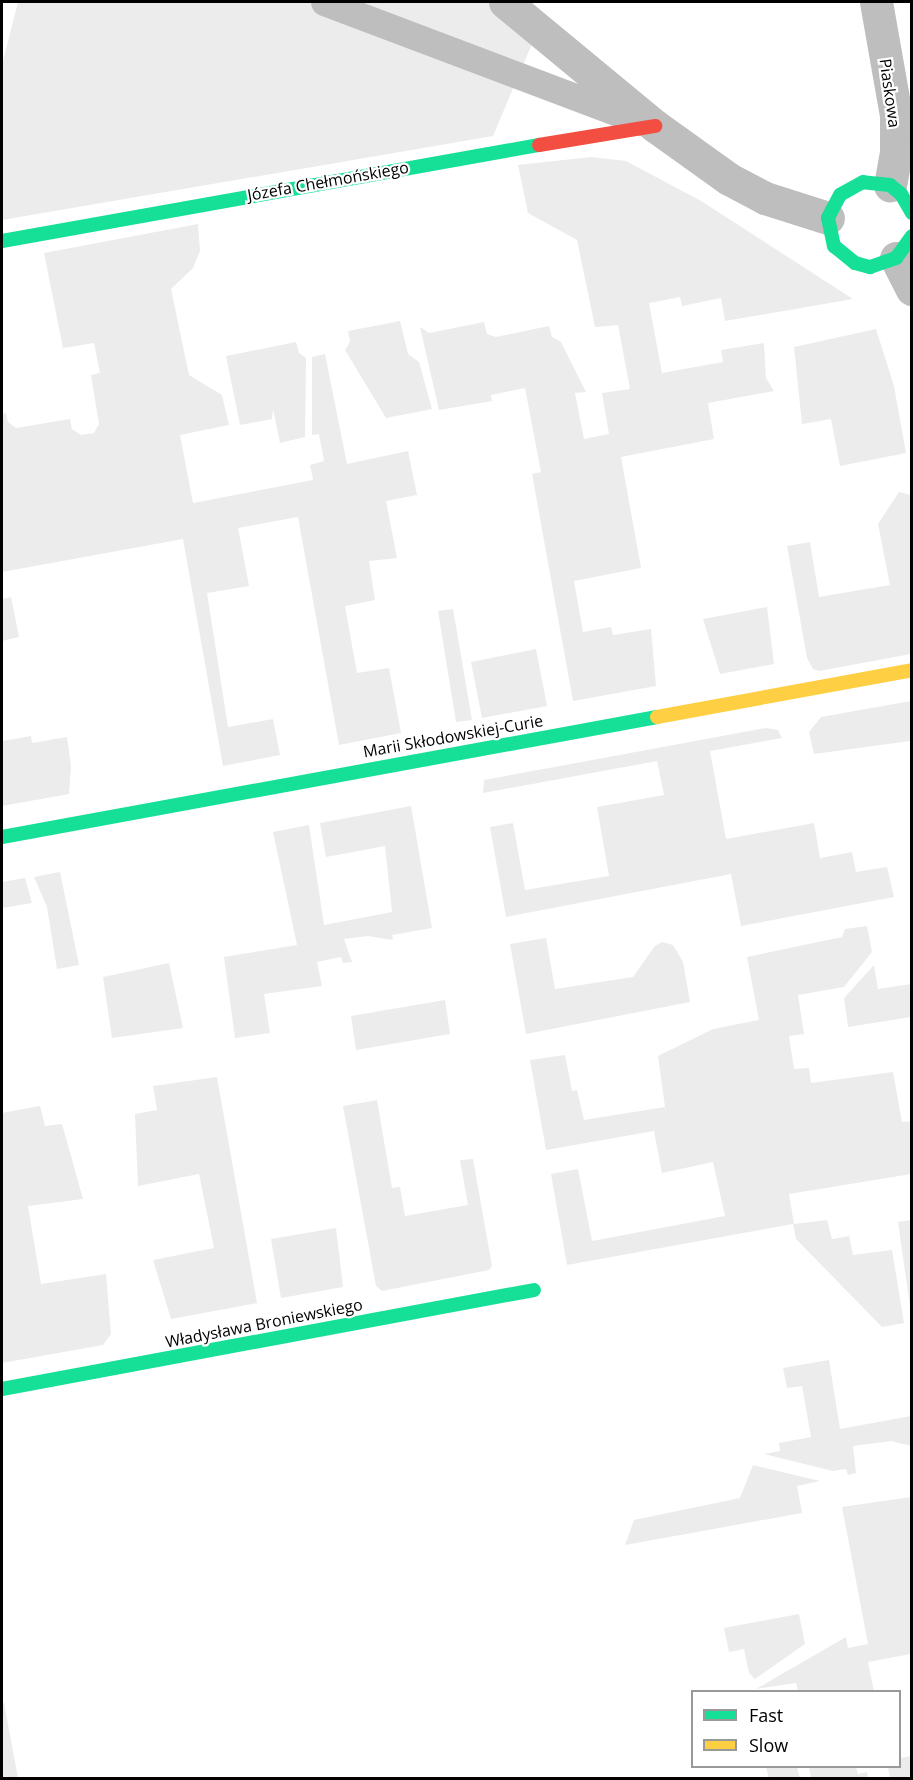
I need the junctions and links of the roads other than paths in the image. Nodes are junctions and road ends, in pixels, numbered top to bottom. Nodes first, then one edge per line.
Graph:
1 (324, 2) edge
2 (505, 2) edge
3 (876, 2) edge
4 (655, 126) junction
5 (890, 185) junction
6 (912, 213) edge
7 (828, 218) junction
8 (2, 241) edge
9 (904, 247) edge
10 (912, 289) edge
11 (912, 670) edge
12 (2, 837) edge
13 (534, 1290) dead end
14 (2, 1389) edge

1 - 4 lane
2 - 4 street
3 - 5 street, Piaskowa
4 - 7 street
4 - 8 street, Józefa Chełmońskiego
5 - 6 street
5 - 7 street
7 - 9 street
9 - 10 street
11 - 12 street, Marii Skłodowskiej-Curie
13 - 14 street, Władysława Broniewskiego

